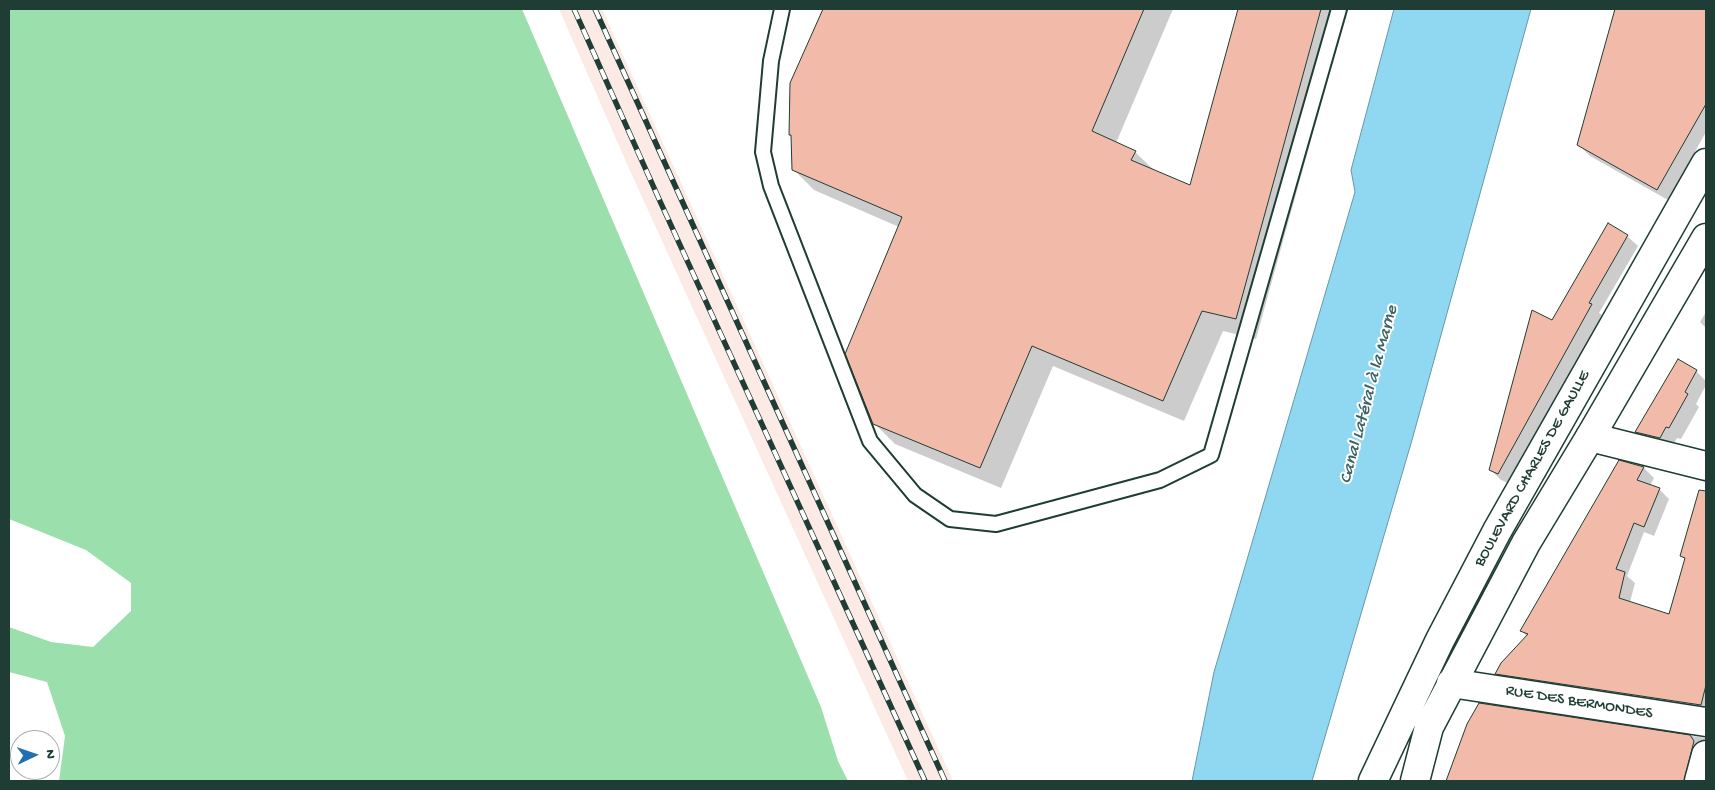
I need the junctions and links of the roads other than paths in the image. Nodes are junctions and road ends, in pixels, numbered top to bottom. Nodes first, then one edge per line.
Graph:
1 (782, 9) edge
2 (1339, 9) edge
3 (1706, 163) edge
4 (1706, 238) edge
5 (1590, 437) junction
6 (1706, 466) edge
7 (1451, 683) junction
8 (1706, 722) edge
9 (1706, 755) edge
10 (1373, 781) edge
11 (1415, 781) edge
12 (1699, 781) edge

1 - 2 lane
3 - 10 main road, BOULEVARD CHARLES DE GAULLE
4 - 5 main road, BOULEVARD CHARLES DE GAULLE
5 - 6 main road
5 - 7 main road, BOULEVARD CHARLES DE GAULLE
7 - 8 main road, RUE DES BERMONDES
7 - 11 main road, BOULEVARD CHARLES DE GAULLE
9 - 12 main road

